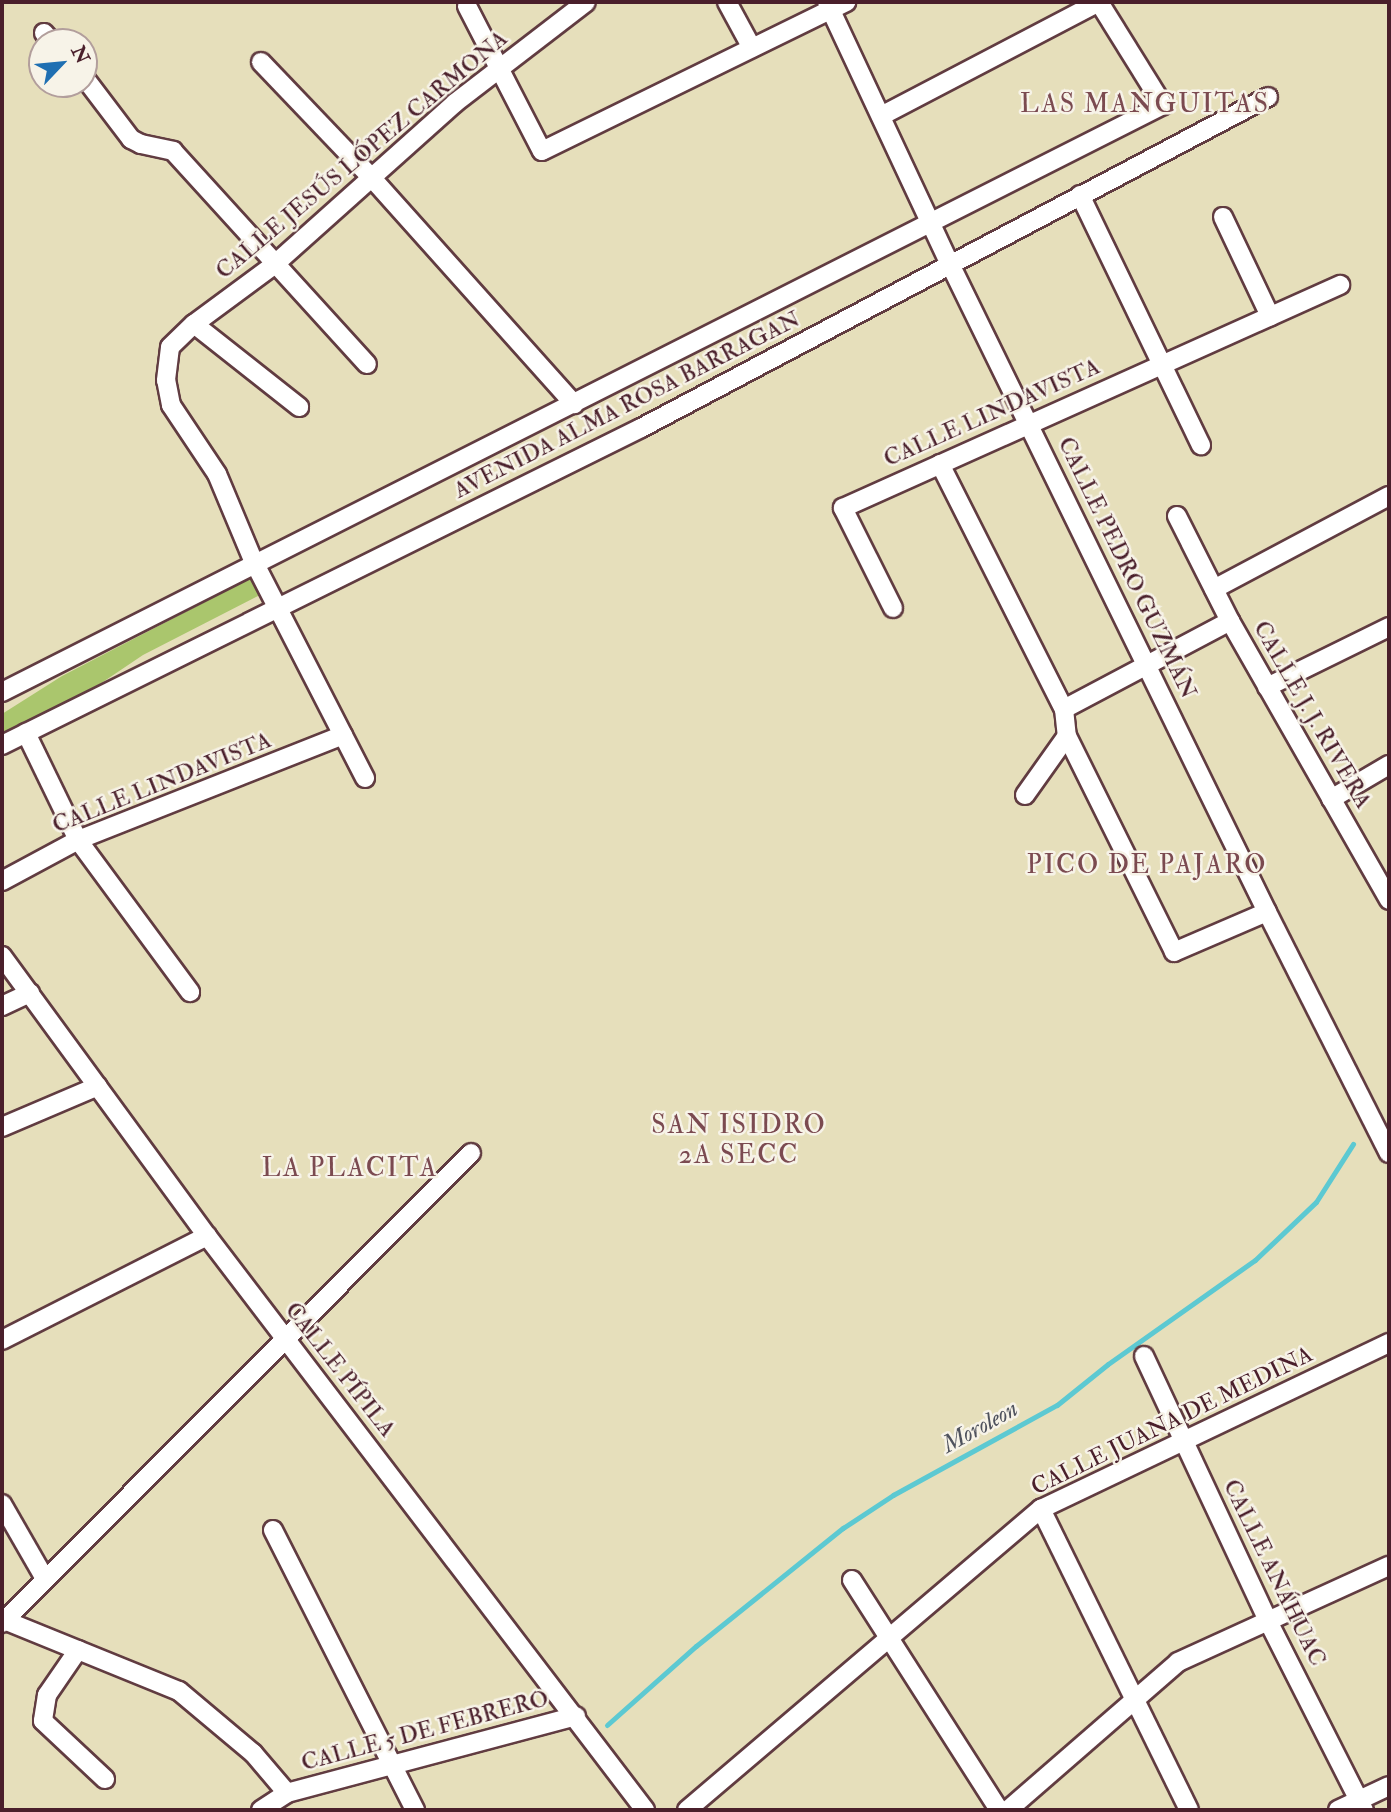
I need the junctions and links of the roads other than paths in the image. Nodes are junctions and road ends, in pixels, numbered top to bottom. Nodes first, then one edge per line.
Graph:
1 (586, 2) edge
2 (727, 2) edge
3 (1099, 2) edge
4 (835, 4) edge
5 (467, 6) dead end
6 (752, 48) junction
7 (261, 62) dead end
8 (502, 69) junction
9 (98, 95) edge
10 (1268, 97) dead end
11 (881, 116) junction
12 (371, 177) junction
13 (1080, 195) junction
14 (1223, 217) dead end
15 (931, 225) junction
16 (275, 264) junction
17 (950, 264) junction
18 (1340, 285) dead end
19 (1270, 316) junction
20 (194, 324) junction
21 (367, 364) dead end
22 (1161, 364) junction
23 (574, 404) junction
24 (299, 407) dead end
25 (1030, 422) junction
26 (1201, 445) dead end
27 (940, 464) junction
28 (1389, 496) edge
29 (1177, 516) dead end
30 (256, 564) junction
31 (1214, 589) junction
32 (277, 608) junction
33 (893, 608) dead end
34 (1230, 621) junction
35 (1389, 627) edge
36 (1146, 664) junction
37 (1267, 687) junction
38 (2, 692) edge
39 (1064, 709) junction
40 (26, 733) junction
41 (344, 735) junction
42 (1066, 736) junction
43 (2, 745) edge
44 (1389, 765) edge
45 (365, 778) dead end
46 (1025, 795) dead end
47 (1331, 799) junction
48 (78, 840) junction
49 (2, 881) edge
50 (1389, 900) edge
51 (1267, 912) junction
52 (2, 956) edge
53 (190, 992) dead end
54 (30, 993) junction
55 (2, 1006) edge
56 (98, 1086) junction
57 (2, 1128) edge
58 (1389, 1152) edge
59 (471, 1153) dead end
60 (207, 1236) junction
61 (2, 1340) edge
62 (285, 1340) junction
63 (1389, 1343) edge
64 (1144, 1356) dead end
65 (1184, 1441) junction
66 (2, 1504) edge
67 (1041, 1510) junction
68 (273, 1530) dead end
69 (1389, 1566) edge
70 (44, 1577) junction
71 (852, 1580) dead end
72 (3, 1622) edge
73 (1269, 1622) junction
74 (891, 1639) junction
75 (78, 1650) junction
76 (1135, 1697) junction
77 (576, 1716) junction
78 (392, 1764) junction
79 (105, 1779) dead end
80 (1389, 1786) edge
81 (287, 1793) junction
82 (1361, 1805) edge
83 (261, 1810) edge
84 (415, 1810) edge
85 (645, 1810) edge
86 (687, 1810) edge
87 (999, 1810) edge
88 (1008, 1810) edge
89 (1189, 1810) edge
90 (1338, 1810) edge

1 - 8 street, CALLE JESÚS LÓPEZ CARMONA
2 - 6 street
3 - 11 street
3 - 15 street, AVENIDA ALMA ROSA BARRAGAN
4 - 6 street
4 - 11 street, CALLE PEDRO GUZMÁN
5 - 8 street
6 - 8 street
7 - 12 street
8 - 12 street, CALLE JESÚS LÓPEZ CARMONA
9 - 16 street
10 - 13 street, AVENIDA ALMA ROSA BARRAGAN
11 - 15 street, CALLE PEDRO GUZMÁN
12 - 16 street, CALLE JESÚS LÓPEZ CARMONA
12 - 23 street
13 - 17 street, AVENIDA ALMA ROSA BARRAGAN
13 - 22 street
14 - 19 street
15 - 17 street, CALLE PEDRO GUZMÁN
15 - 23 street, AVENIDA ALMA ROSA BARRAGAN
16 - 20 street, CALLE JESÚS LÓPEZ CARMONA
16 - 21 street
17 - 25 street, CALLE PEDRO GUZMÁN
17 - 32 street, AVENIDA ALMA ROSA BARRAGAN
18 - 19 street, CALLE LINDAVISTA
19 - 22 street, CALLE LINDAVISTA
20 - 24 street
20 - 30 street, CALLE JESÚS LÓPEZ CARMONA
22 - 25 street, CALLE LINDAVISTA
22 - 26 street
23 - 30 street, AVENIDA ALMA ROSA BARRAGAN
25 - 27 street, CALLE LINDAVISTA
25 - 36 street, CALLE PEDRO GUZMÁN
27 - 33 street, CALLE LINDAVISTA
27 - 39 street
28 - 31 street
29 - 31 street, CALLE J. J. RIVERA
30 - 32 street
30 - 38 street, AVENIDA ALMA ROSA BARRAGAN
31 - 34 street, CALLE J. J. RIVERA
32 - 40 street, AVENIDA ALMA ROSA BARRAGAN
32 - 41 street
34 - 36 street
34 - 37 street, CALLE J. J. RIVERA
35 - 37 street
36 - 39 street
36 - 51 street, CALLE PEDRO GUZMÁN
37 - 47 street, CALLE J. J. RIVERA
39 - 42 street
40 - 43 street, AVENIDA ALMA ROSA BARRAGAN
40 - 48 street
41 - 45 street
41 - 48 street, CALLE LINDAVISTA
42 - 46 street
42 - 51 street
44 - 47 street
47 - 50 street, CALLE J. J. RIVERA
48 - 49 street, CALLE LINDAVISTA
48 - 53 street
51 - 58 street, CALLE PEDRO GUZMÁN
52 - 54 street, CALLE PÍPILA
54 - 55 street
54 - 56 street, CALLE PÍPILA
56 - 57 street
56 - 60 street, CALLE PÍPILA
59 - 62 street
60 - 61 street
60 - 62 street, CALLE PÍPILA
62 - 70 street
62 - 77 street, CALLE PÍPILA
63 - 65 street, CALLE JUANA DE MEDINA
64 - 65 street, CALLE ANÁHUAC
65 - 67 street, CALLE JUANA DE MEDINA
65 - 73 street, CALLE ANÁHUAC
66 - 70 street
67 - 74 street, CALLE JUANA DE MEDINA
67 - 76 street
68 - 78 street
69 - 73 street
70 - 72 street
71 - 74 street
72 - 75 street, CALLE 5 DE FEBRERO
73 - 76 street
73 - 82 street, CALLE ANÁHUAC
74 - 86 street, CALLE JUANA DE MEDINA
74 - 87 street
75 - 79 street
75 - 81 street, CALLE 5 DE FEBRERO
76 - 88 street
76 - 89 street
77 - 78 street, CALLE 5 DE FEBRERO
77 - 85 street, CALLE PÍPILA
78 - 81 street, CALLE 5 DE FEBRERO
78 - 84 street
80 - 82 street
81 - 83 street, CALLE 5 DE FEBRERO
82 - 90 street

